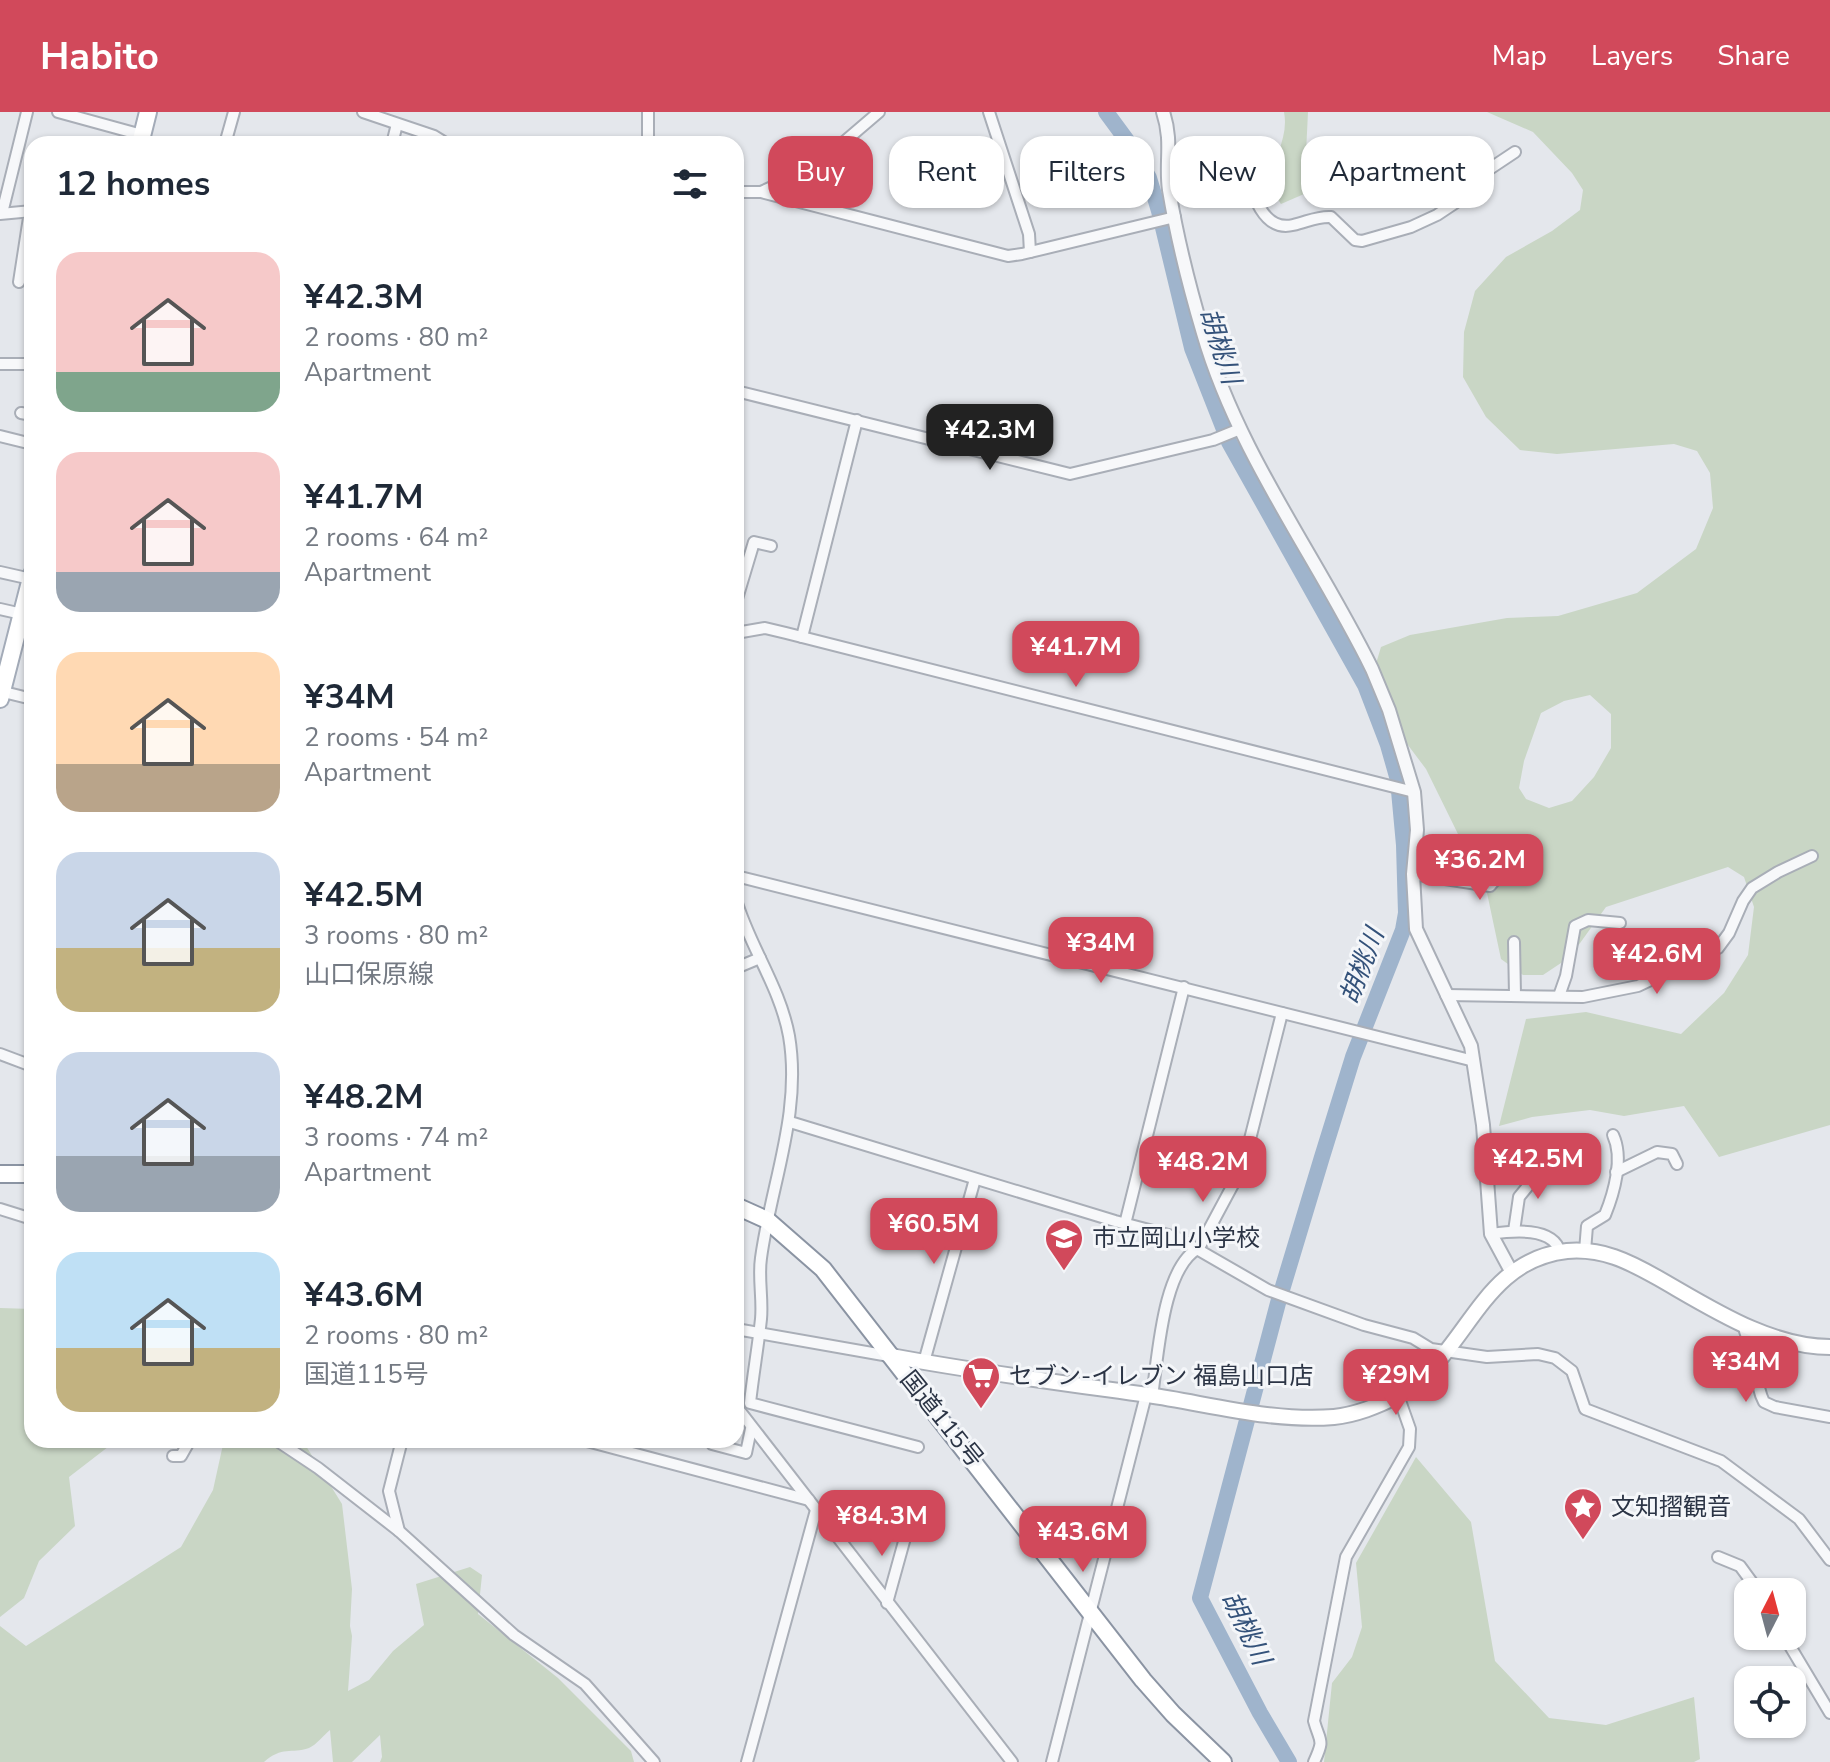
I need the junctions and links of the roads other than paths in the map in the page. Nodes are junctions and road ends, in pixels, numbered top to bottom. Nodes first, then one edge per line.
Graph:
1 (27, 112) edge
2 (58, 112) edge
3 (148, 112) edge
4 (234, 112) edge
5 (363, 112) edge
6 (648, 112) edge
7 (879, 112) edge
8 (989, 112) edge
9 (1163, 112) edge
10 (397, 124) junction
11 (129, 136) edge
12 (142, 136) edge
13 (227, 136) edge
14 (394, 136) edge
15 (434, 136) edge
16 (648, 136) edge
17 (1515, 152) dead end
18 (1169, 172) junction
19 (744, 192) edge
20 (761, 192) junction
21 (24, 212) edge
22 (1, 214) edge
23 (1175, 217) junction
24 (24, 252) edge
25 (1030, 252) junction
26 (19, 282) dead end
27 (0, 364) edge
28 (24, 364) edge
29 (744, 393) edge
30 (857, 420) junction
31 (1240, 429) junction
32 (0, 436) edge
33 (24, 442) edge
34 (771, 546) dead end
35 (0, 572) edge
36 (744, 575) edge
37 (24, 576) edge
38 (24, 606) edge
39 (0, 609) edge
40 (22, 614) junction
41 (744, 632) edge
42 (802, 637) junction
43 (1, 694) edge
44 (24, 698) edge
45 (1414, 792) junction
46 (1499, 853) dead end
47 (1812, 856) dead end
48 (1413, 874) junction
49 (744, 878) edge
50 (744, 919) edge
51 (1620, 923) dead end
52 (1514, 942) dead end
53 (760, 958) junction
54 (744, 965) edge
55 (1184, 987) junction
56 (1446, 995) junction
57 (1515, 995) junction
58 (1559, 996) junction
59 (1282, 1013) junction
60 (0, 1054) edge
61 (1474, 1061) junction
62 (24, 1063) edge
63 (790, 1122) junction
64 (1613, 1135) dead end
65 (1677, 1164) dead end
66 (1545, 1165) dead end
67 (1616, 1172) junction
68 (0, 1174) edge
69 (24, 1174) edge
70 (975, 1179) junction
71 (0, 1209) edge
72 (744, 1210) edge
73 (24, 1216) edge
74 (767, 1220) junction
75 (1125, 1224) junction
76 (1514, 1231) junction
77 (1491, 1234) junction
78 (1199, 1248) junction
79 (1585, 1251) junction
80 (1560, 1252) junction
81 (1511, 1271) junction
82 (1744, 1324) junction
83 (744, 1330) edge
84 (758, 1332) junction
85 (1830, 1347) edge
86 (1448, 1351) junction
87 (891, 1356) junction
88 (924, 1362) junction
89 (1398, 1395) junction
90 (1149, 1396) junction
91 (750, 1403) junction
92 (1830, 1417) edge
93 (744, 1418) edge
94 (749, 1425) junction
95 (918, 1447) dead end
96 (186, 1448) edge
97 (288, 1448) edge
98 (400, 1448) edge
99 (611, 1448) edge
100 (727, 1448) edge
101 (173, 1456) dead end
102 (813, 1505) junction
103 (908, 1527) dead end
104 (399, 1531) junction
105 (1718, 1557) dead end
106 (1830, 1560) edge
107 (1749, 1578) edge
108 (887, 1603) junction
109 (1089, 1611) junction
110 (1792, 1650) edge
111 (1830, 1713) edge
112 (654, 1762) edge
113 (747, 1762) edge
114 (1012, 1762) edge
115 (1052, 1762) edge
116 (1223, 1762) edge
117 (1314, 1762) edge

1 - 22 street
2 - 11 street
3 - 12 main road
4 - 13 street
5 - 10 street
6 - 16 street
7 - 20 street
8 - 25 street
9 - 18 street
10 - 14 street
10 - 15 street
17 - 18 street
18 - 23 street
19 - 20 street
20 - 25 street
21 - 22 street
23 - 25 street
23 - 31 street
24 - 26 street
27 - 28 street
29 - 30 street
30 - 31 street
30 - 42 street
31 - 45 street
32 - 33 street
34 - 36 street
35 - 37 street
38 - 40 main road
39 - 40 street
40 - 43 main road
41 - 42 street
42 - 45 street
43 - 44 street
45 - 48 street
46 - 48 street
47 - 58 street
48 - 56 street
49 - 55 street
50 - 53 street
51 - 58 street
52 - 57 street
53 - 54 street
53 - 63 street
55 - 59 street
55 - 75 street
56 - 57 street
56 - 61 street
57 - 58 street
59 - 61 street
59 - 78 street
60 - 62 street
61 - 77 street
63 - 70 street
63 - 74 street
64 - 67 street
65 - 67 street
66 - 76 street
67 - 79 street
68 - 69 main road
70 - 75 street
70 - 88 street
71 - 73 street
72 - 74 main road, 国道115号
74 - 84 street
74 - 87 main road, 国道115号
75 - 78 street
76 - 77 street
76 - 80 street
77 - 81 street
78 - 86 street
78 - 90 street
79 - 80 main road
79 - 82 main road
80 - 81 main road
81 - 86 main road
82 - 85 main road
82 - 92 street
83 - 84 street
84 - 87 street
84 - 91 street
86 - 89 main road
86 - 106 street
87 - 88 main road
87 - 109 main road, 国道115号
88 - 90 main road
89 - 90 main road
89 - 117 street
90 - 109 street
91 - 94 street
91 - 95 street
93 - 94 street
94 - 100 street
94 - 102 street
96 - 101 street
97 - 104 street
98 - 104 street
99 - 102 street
102 - 108 street
102 - 113 street
103 - 108 street
104 - 112 street
105 - 107 street
108 - 114 street
109 - 115 street
109 - 116 main road, 国道115号
110 - 111 street

